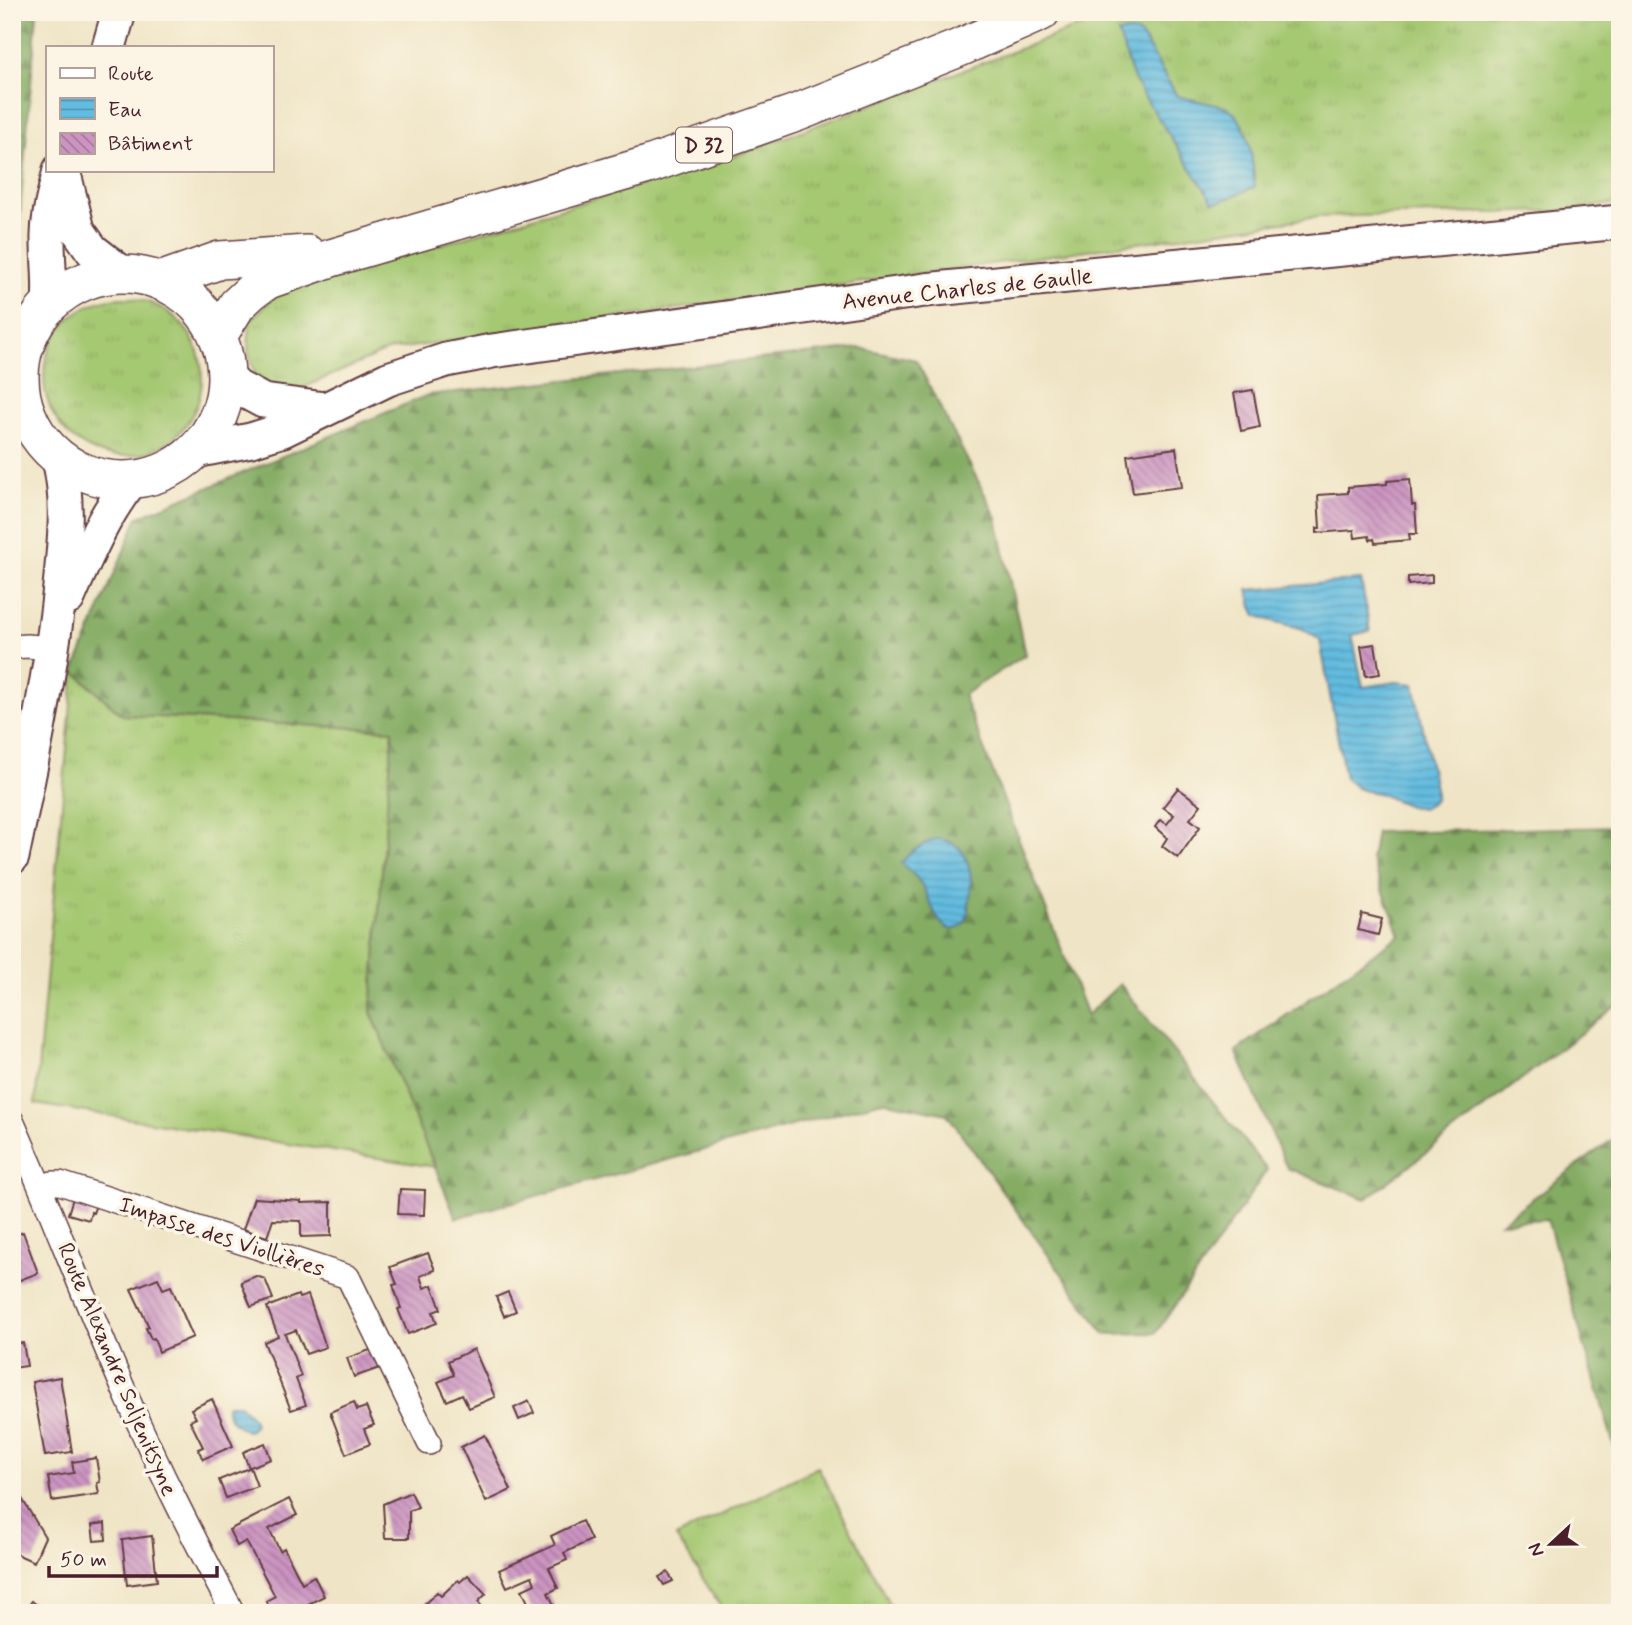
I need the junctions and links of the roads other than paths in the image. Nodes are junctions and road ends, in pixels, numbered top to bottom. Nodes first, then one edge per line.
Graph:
1 (118, 12) edge
2 (1041, 12) edge
3 (109, 46) edge
4 (61, 172) edge
5 (63, 172) edge
6 (1620, 222) edge
7 (357, 250) junction
8 (122, 274) junction
9 (160, 281) junction
10 (48, 303) junction
11 (218, 336) junction
12 (17, 356) edge
13 (225, 376) junction
14 (326, 409) junction
15 (37, 443) edge
16 (195, 451) junction
17 (131, 481) junction
18 (54, 635) junction
19 (12, 647) edge
20 (12, 857) edge
21 (12, 1121) edge
22 (41, 1187) junction
23 (429, 1443) dead end
24 (233, 1613) edge

1 - 3 main road
2 - 7 main road, D 32
4 - 10 main road
5 - 8 main road
6 - 14 main road, Avenue Charles de Gaulle
7 - 9 main road, D 32
7 - 11 main road, D 32
8 - 9 main road
8 - 10 main road
9 - 11 main road
10 - 12 main road
11 - 13 main road
12 - 15 main road
13 - 14 main road
13 - 16 main road
14 - 16 main road, Avenue Charles de Gaulle
15 - 17 main road
15 - 18 main road
16 - 17 main road
17 - 18 main road
18 - 19 street
18 - 20 main road
21 - 22 street, Route Alexandre Soljenitsyne
22 - 23 street, Impasse des Viollières
22 - 24 street, Route Alexandre Soljenitsyne

